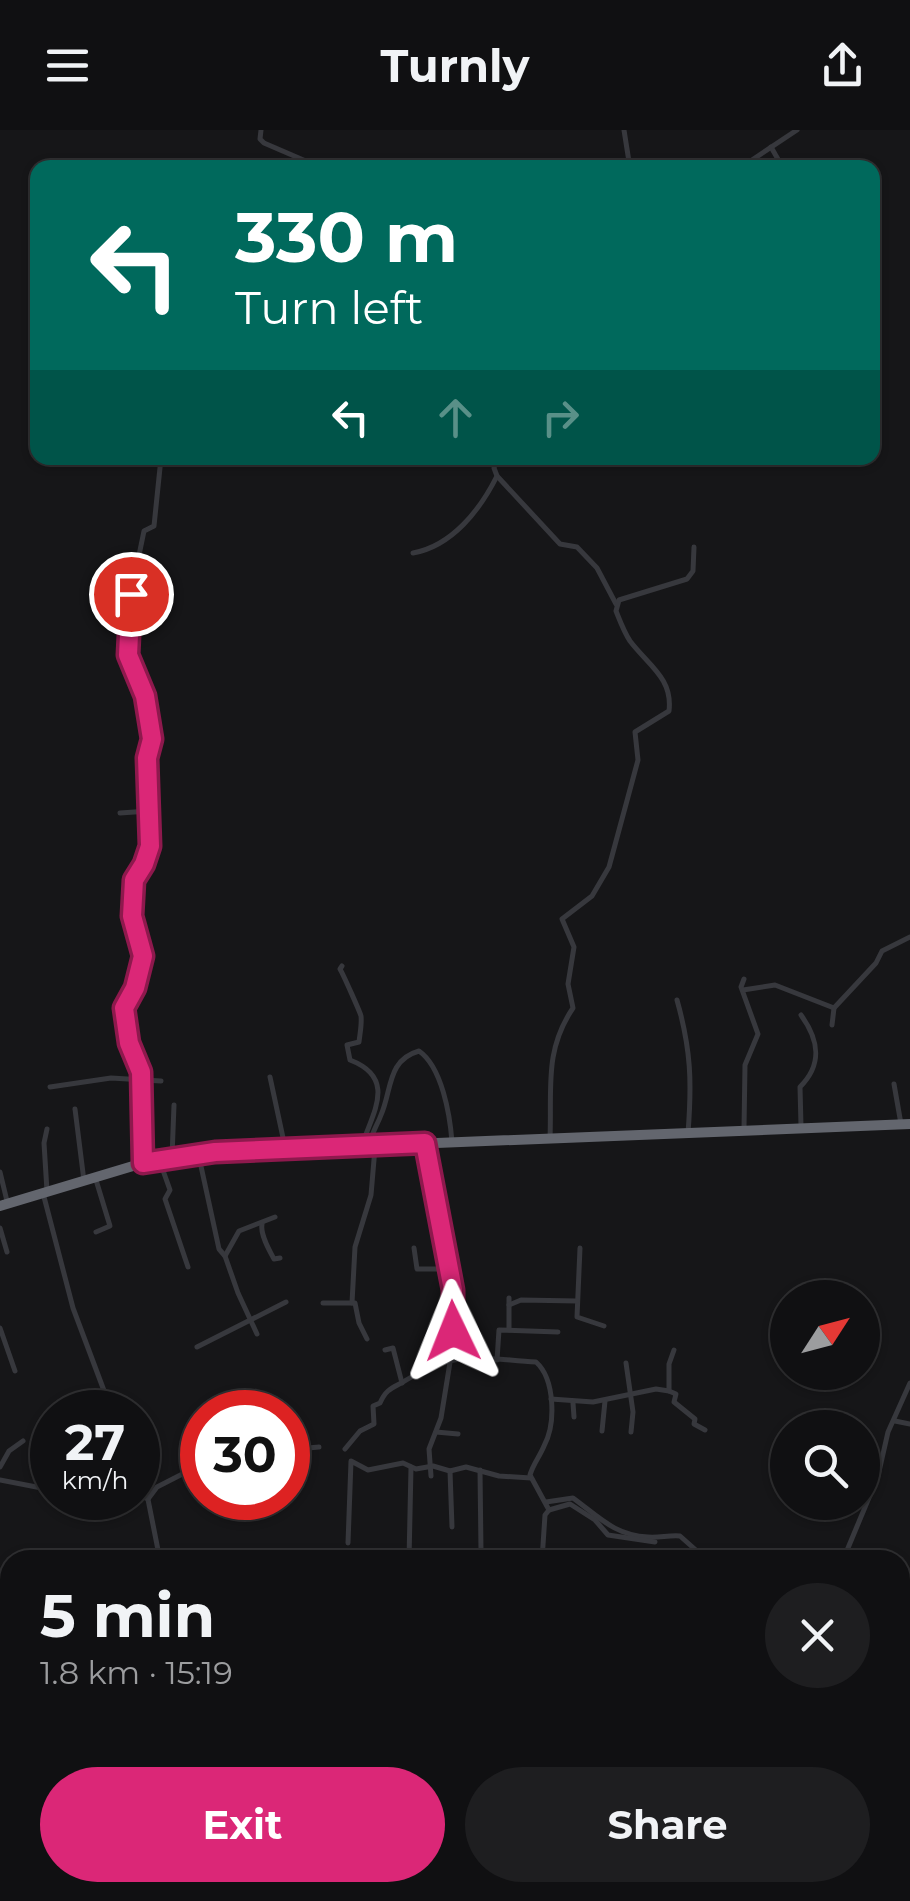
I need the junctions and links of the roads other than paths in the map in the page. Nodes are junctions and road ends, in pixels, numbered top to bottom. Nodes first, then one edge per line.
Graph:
1 (261, 130) edge
2 (624, 130) edge
3 (797, 130) edge
4 (771, 147) junction
5 (303, 160) edge
6 (629, 160) edge
7 (752, 160) edge
8 (778, 160) edge
9 (160, 465) edge
10 (495, 465) edge
11 (497, 476) junction
12 (694, 547) dead end
13 (413, 553) dead end
14 (617, 606) junction
15 (148, 811) junction
16 (120, 813) dead end
17 (910, 937) edge
18 (342, 966) dead end
19 (744, 979) dead end
20 (742, 990) junction
21 (677, 1000) dead end
22 (834, 1008) junction
23 (801, 1015) dead end
24 (832, 1025) dead end
25 (270, 1077) dead end
26 (161, 1081) dead end
27 (142, 1084) junction
28 (894, 1084) dead end
29 (50, 1087) dead end
30 (174, 1105) dead end
31 (75, 1109) dead end
32 (905, 1124) edge
33 (47, 1129) dead end
34 (802, 1129) junction
35 (744, 1131) junction
36 (688, 1133) junction
37 (550, 1138) junction
38 (452, 1142) junction
39 (425, 1143) junction
40 (369, 1145) junction
41 (285, 1149) junction
42 (198, 1154) junction
43 (172, 1158) junction
44 (159, 1160) junction
45 (143, 1163) junction
46 (0, 1172) edge
47 (89, 1179) junction
48 (45, 1192) junction
49 (4, 1205) edge
50 (275, 1217) dead end
51 (262, 1224) junction
52 (0, 1228) edge
53 (96, 1232) dead end
54 (414, 1248) dead end
55 (580, 1248) dead end
56 (7, 1252) dead end
57 (225, 1256) junction
58 (280, 1258) dead end
59 (188, 1267) dead end
60 (449, 1269) junction
61 (577, 1301) junction
62 (286, 1302) dead end
63 (323, 1303) dead end
64 (352, 1303) junction
65 (249, 1319) junction
66 (604, 1326) dead end
67 (0, 1328) edge
68 (509, 1330) junction
69 (558, 1332) dead end
70 (258, 1334) dead end
71 (367, 1339) dead end
72 (197, 1347) dead end
73 (385, 1350) dead end
74 (674, 1350) dead end
75 (451, 1358) junction
76 (497, 1360) junction
77 (626, 1363) dead end
78 (14, 1371) dead end
79 (402, 1383) junction
80 (910, 1383) edge
81 (104, 1390) edge
82 (669, 1391) junction
83 (631, 1396) junction
84 (551, 1400) junction
85 (606, 1401) junction
86 (573, 1403) junction
87 (574, 1416) dead end
88 (895, 1421) junction
89 (910, 1424) edge
90 (705, 1430) dead end
91 (602, 1431) dead end
92 (436, 1432) junction
93 (631, 1432) dead end
94 (458, 1434) dead end
95 (24, 1441) dead end
96 (319, 1447) dead end
97 (310, 1448) edge
98 (345, 1449) dead end
99 (4, 1454) edge
100 (0, 1467) edge
101 (412, 1467) junction
102 (430, 1467) junction
103 (480, 1470) junction
104 (450, 1471) junction
105 (431, 1476) dead end
106 (531, 1478) junction
107 (0, 1480) edge
108 (30, 1486) edge
109 (548, 1506) junction
110 (152, 1520) edge
111 (452, 1527) dead end
112 (692, 1531) dead end
113 (655, 1542) dead end
114 (348, 1543) dead end
115 (690, 1543) junction
116 (158, 1550) edge
117 (409, 1550) edge
118 (482, 1550) edge
119 (543, 1550) edge
120 (697, 1550) edge
121 (846, 1550) edge

1 - 5 street
2 - 6 street
3 - 4 street
4 - 7 street
4 - 8 street
9 - 15 street
10 - 11 street
11 - 13 street
11 - 14 street
12 - 14 street
14 - 37 street
15 - 16 street
15 - 27 street
17 - 22 street
18 - 40 street
19 - 20 street
20 - 22 street
20 - 35 street
21 - 36 street
22 - 24 street
23 - 34 street
25 - 41 street
26 - 27 street
27 - 29 street
27 - 45 street
28 - 32 street
30 - 43 street
31 - 47 street
32 - 34 highway
33 - 48 street
34 - 35 highway
35 - 36 highway
36 - 37 highway
37 - 38 highway
38 - 39 highway
38 - 40 street
39 - 40 highway
39 - 60 street
40 - 41 highway
40 - 64 street
41 - 42 highway
42 - 43 highway
42 - 57 street
43 - 44 highway
44 - 45 highway
44 - 59 street
45 - 47 highway
46 - 49 street
47 - 48 highway
47 - 53 street
48 - 49 highway
48 - 81 street
50 - 51 street
51 - 57 street
51 - 58 street
52 - 56 street
54 - 60 street
55 - 61 street
57 - 65 street
60 - 75 street
61 - 66 street
61 - 68 street
62 - 65 street
63 - 64 street
64 - 71 street
65 - 70 street
65 - 72 street
67 - 78 street
68 - 69 street
68 - 76 street
73 - 79 street
74 - 82 street
75 - 76 street
75 - 79 street
75 - 92 street
76 - 84 street
77 - 83 street
79 - 98 street
80 - 88 street
82 - 83 street
82 - 90 street
83 - 85 street
83 - 93 street
84 - 86 street
84 - 106 street
85 - 86 street
85 - 91 street
86 - 87 street
88 - 89 street
88 - 121 street
92 - 94 street
92 - 102 street
95 - 99 street
96 - 97 street
99 - 100 street
101 - 102 street
101 - 114 street
101 - 117 street
102 - 104 street
102 - 105 street
103 - 104 street
103 - 106 street
103 - 118 street
104 - 111 street
106 - 109 street
107 - 108 street
109 - 113 street
109 - 115 street
109 - 119 street
110 - 116 street
112 - 115 street
115 - 120 street

